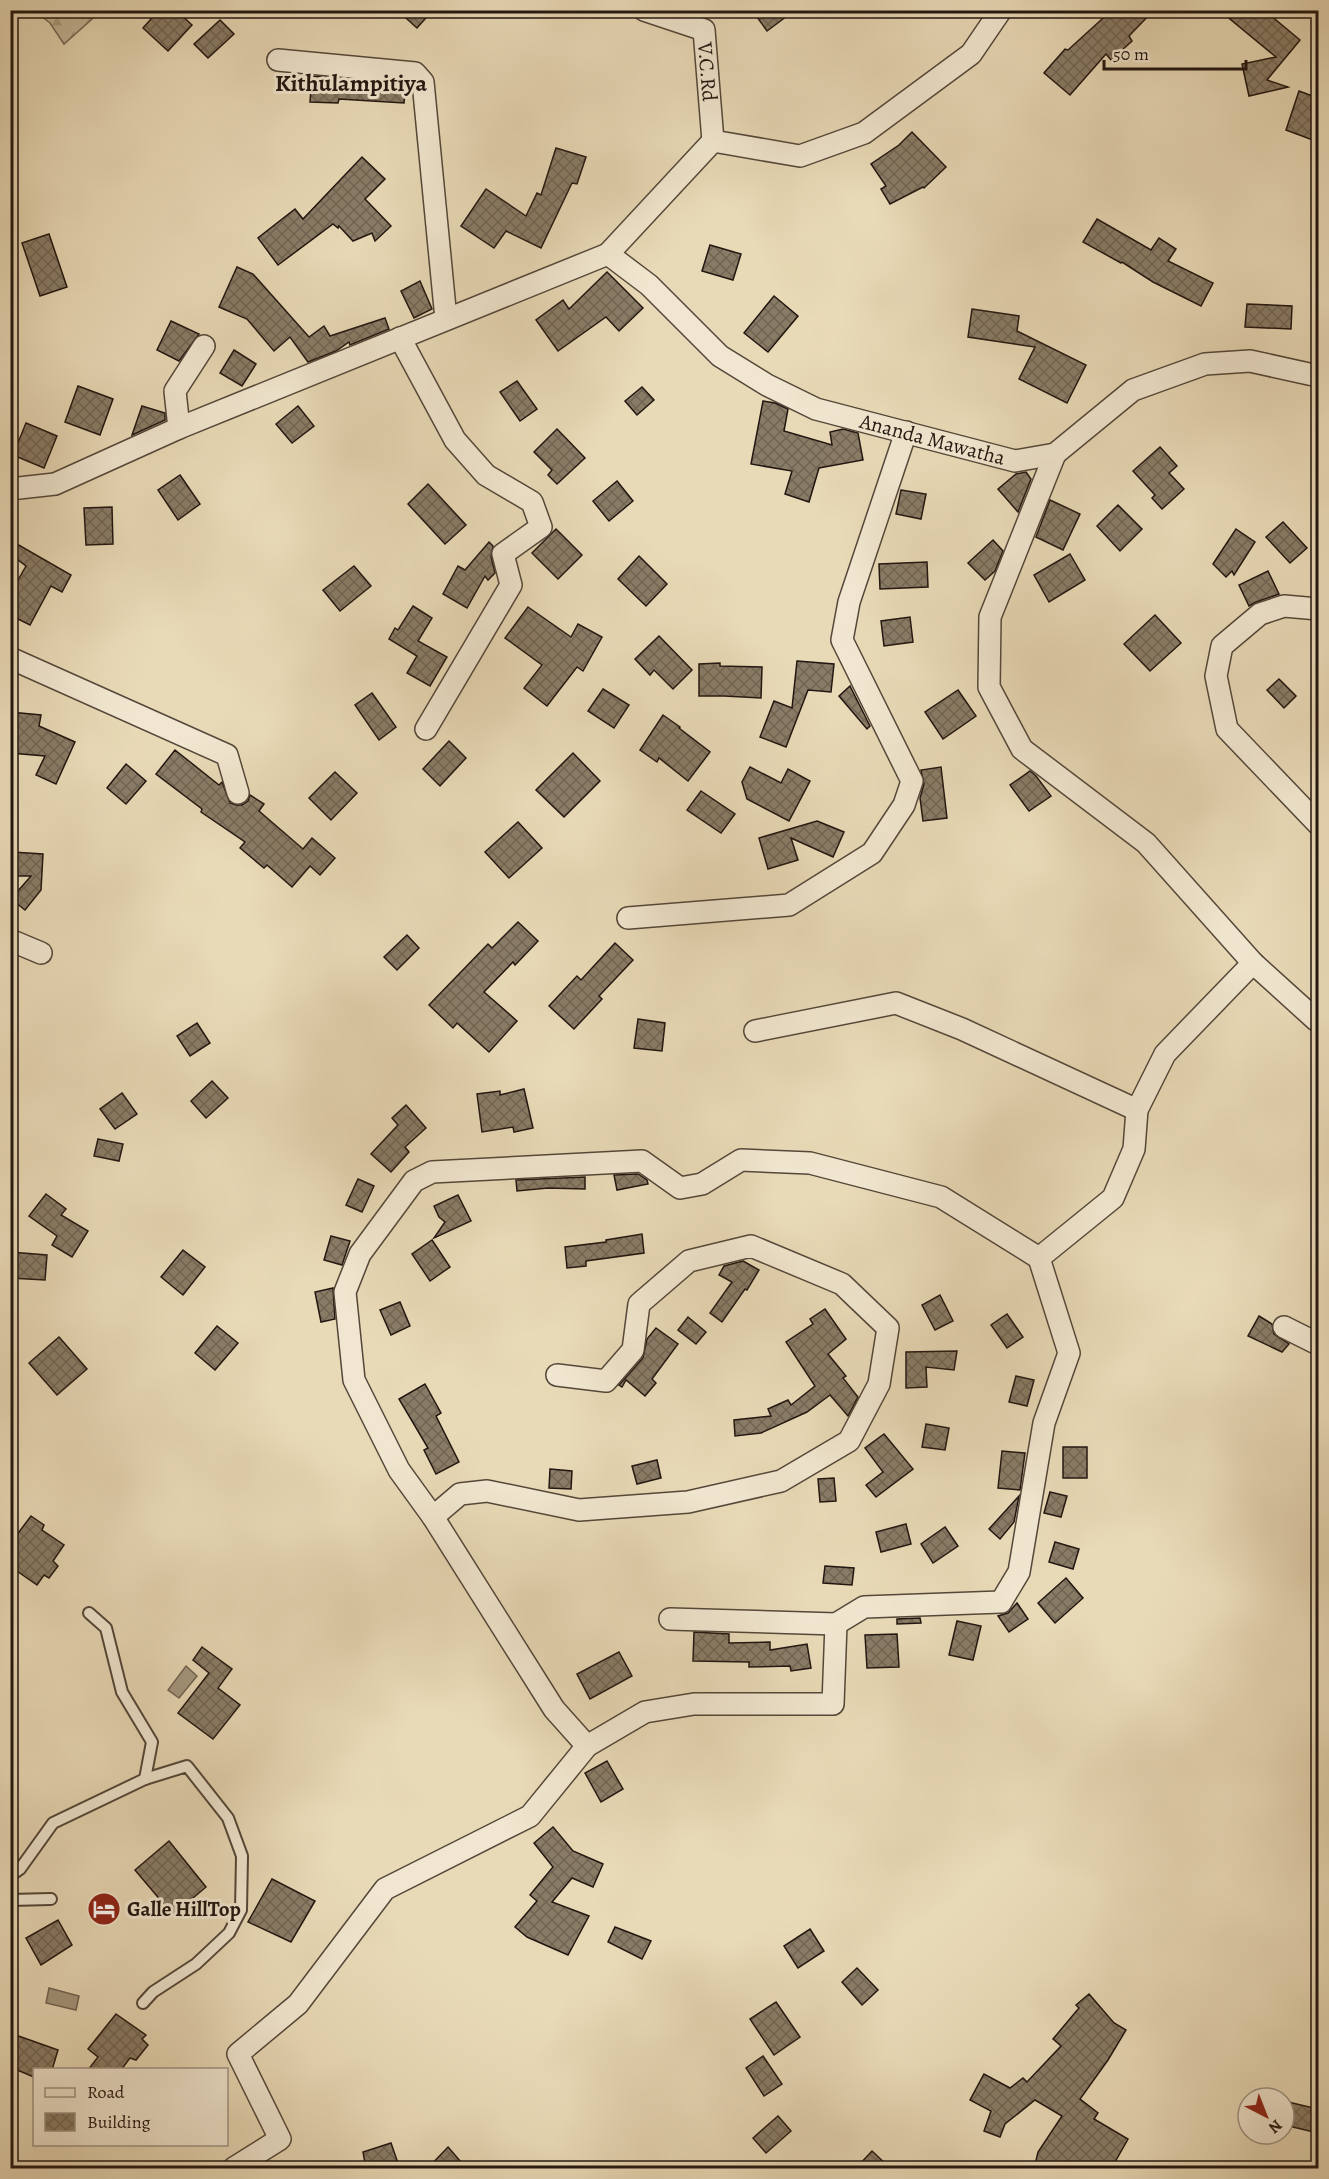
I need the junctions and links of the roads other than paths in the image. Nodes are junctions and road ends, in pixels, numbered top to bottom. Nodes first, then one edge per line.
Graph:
1 (644, 10) edge
2 (1001, 10) edge
3 (278, 60) dead end
4 (713, 141) junction
5 (608, 254) junction
6 (446, 319) junction
7 (400, 338) junction
8 (204, 346) dead end
9 (1318, 376) edge
10 (179, 428) junction
11 (906, 432) junction
12 (1055, 454) junction
13 (10, 489) edge
14 (1318, 609) edge
15 (10, 658) edge
16 (426, 729) dead end
17 (238, 793) dead end
18 (1318, 824) edge
19 (628, 918) dead end
20 (10, 940) edge
21 (40, 953) dead end
22 (1253, 963) junction
23 (1318, 1019) edge
24 (755, 1030) dead end
25 (1137, 1110) junction
26 (1039, 1258) junction
27 (1284, 1327) dead end
28 (1318, 1344) edge
29 (557, 1375) dead end
30 (433, 1517) junction
31 (89, 1613) dead end
32 (670, 1619) dead end
33 (836, 1624) junction
34 (587, 1746) junction
35 (145, 1779) junction
36 (10, 1876) edge
37 (51, 1899) dead end
38 (10, 1900) edge
39 (143, 2003) dead end
40 (234, 2169) edge

1 - 4 street, V.C.Rd
2 - 4 street
3 - 6 street
4 - 5 street
5 - 6 street
5 - 11 street, Ananda Mawatha
6 - 7 street
7 - 10 street
7 - 16 street
8 - 10 street
9 - 12 street, Ananda Mawatha
10 - 13 street
11 - 12 street, Ananda Mawatha
11 - 19 street
12 - 22 street
14 - 18 street
15 - 17 street
20 - 21 street
22 - 23 street
22 - 25 street
24 - 25 street
25 - 26 street
26 - 30 street
26 - 33 street
27 - 28 street
29 - 30 street
30 - 34 street
31 - 35 lane
32 - 33 street
33 - 34 street
34 - 40 street
35 - 36 lane
35 - 39 lane
37 - 38 lane

